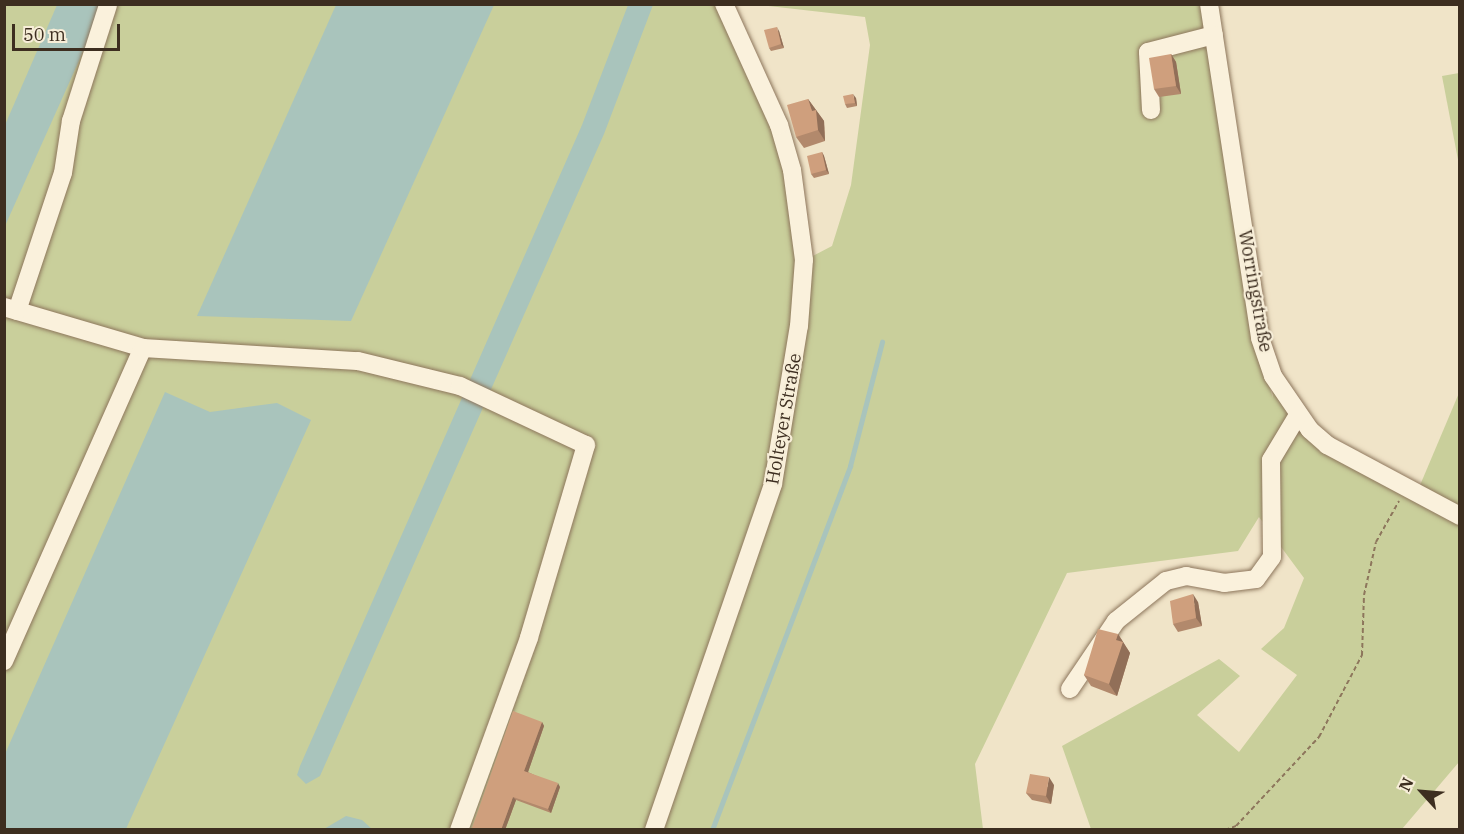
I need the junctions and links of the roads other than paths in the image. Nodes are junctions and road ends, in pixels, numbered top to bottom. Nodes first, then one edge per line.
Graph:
1 (724, 4) edge
2 (1209, 4) edge
3 (108, 5) edge
4 (1214, 35) junction
5 (1151, 110) dead end
6 (11, 309) edge
7 (143, 348) junction
8 (1298, 415) junction
9 (1460, 516) edge
10 (4, 661) edge
11 (1070, 689) dead end
12 (459, 830) edge
13 (654, 830) edge

1 - 13 street, Holteyer Straße
2 - 4 street, Worringstraße
3 - 6 street
4 - 5 street
4 - 8 street, Worringstraße
6 - 7 street
7 - 10 street
7 - 12 street
8 - 9 street, Worringstraße
8 - 11 street

